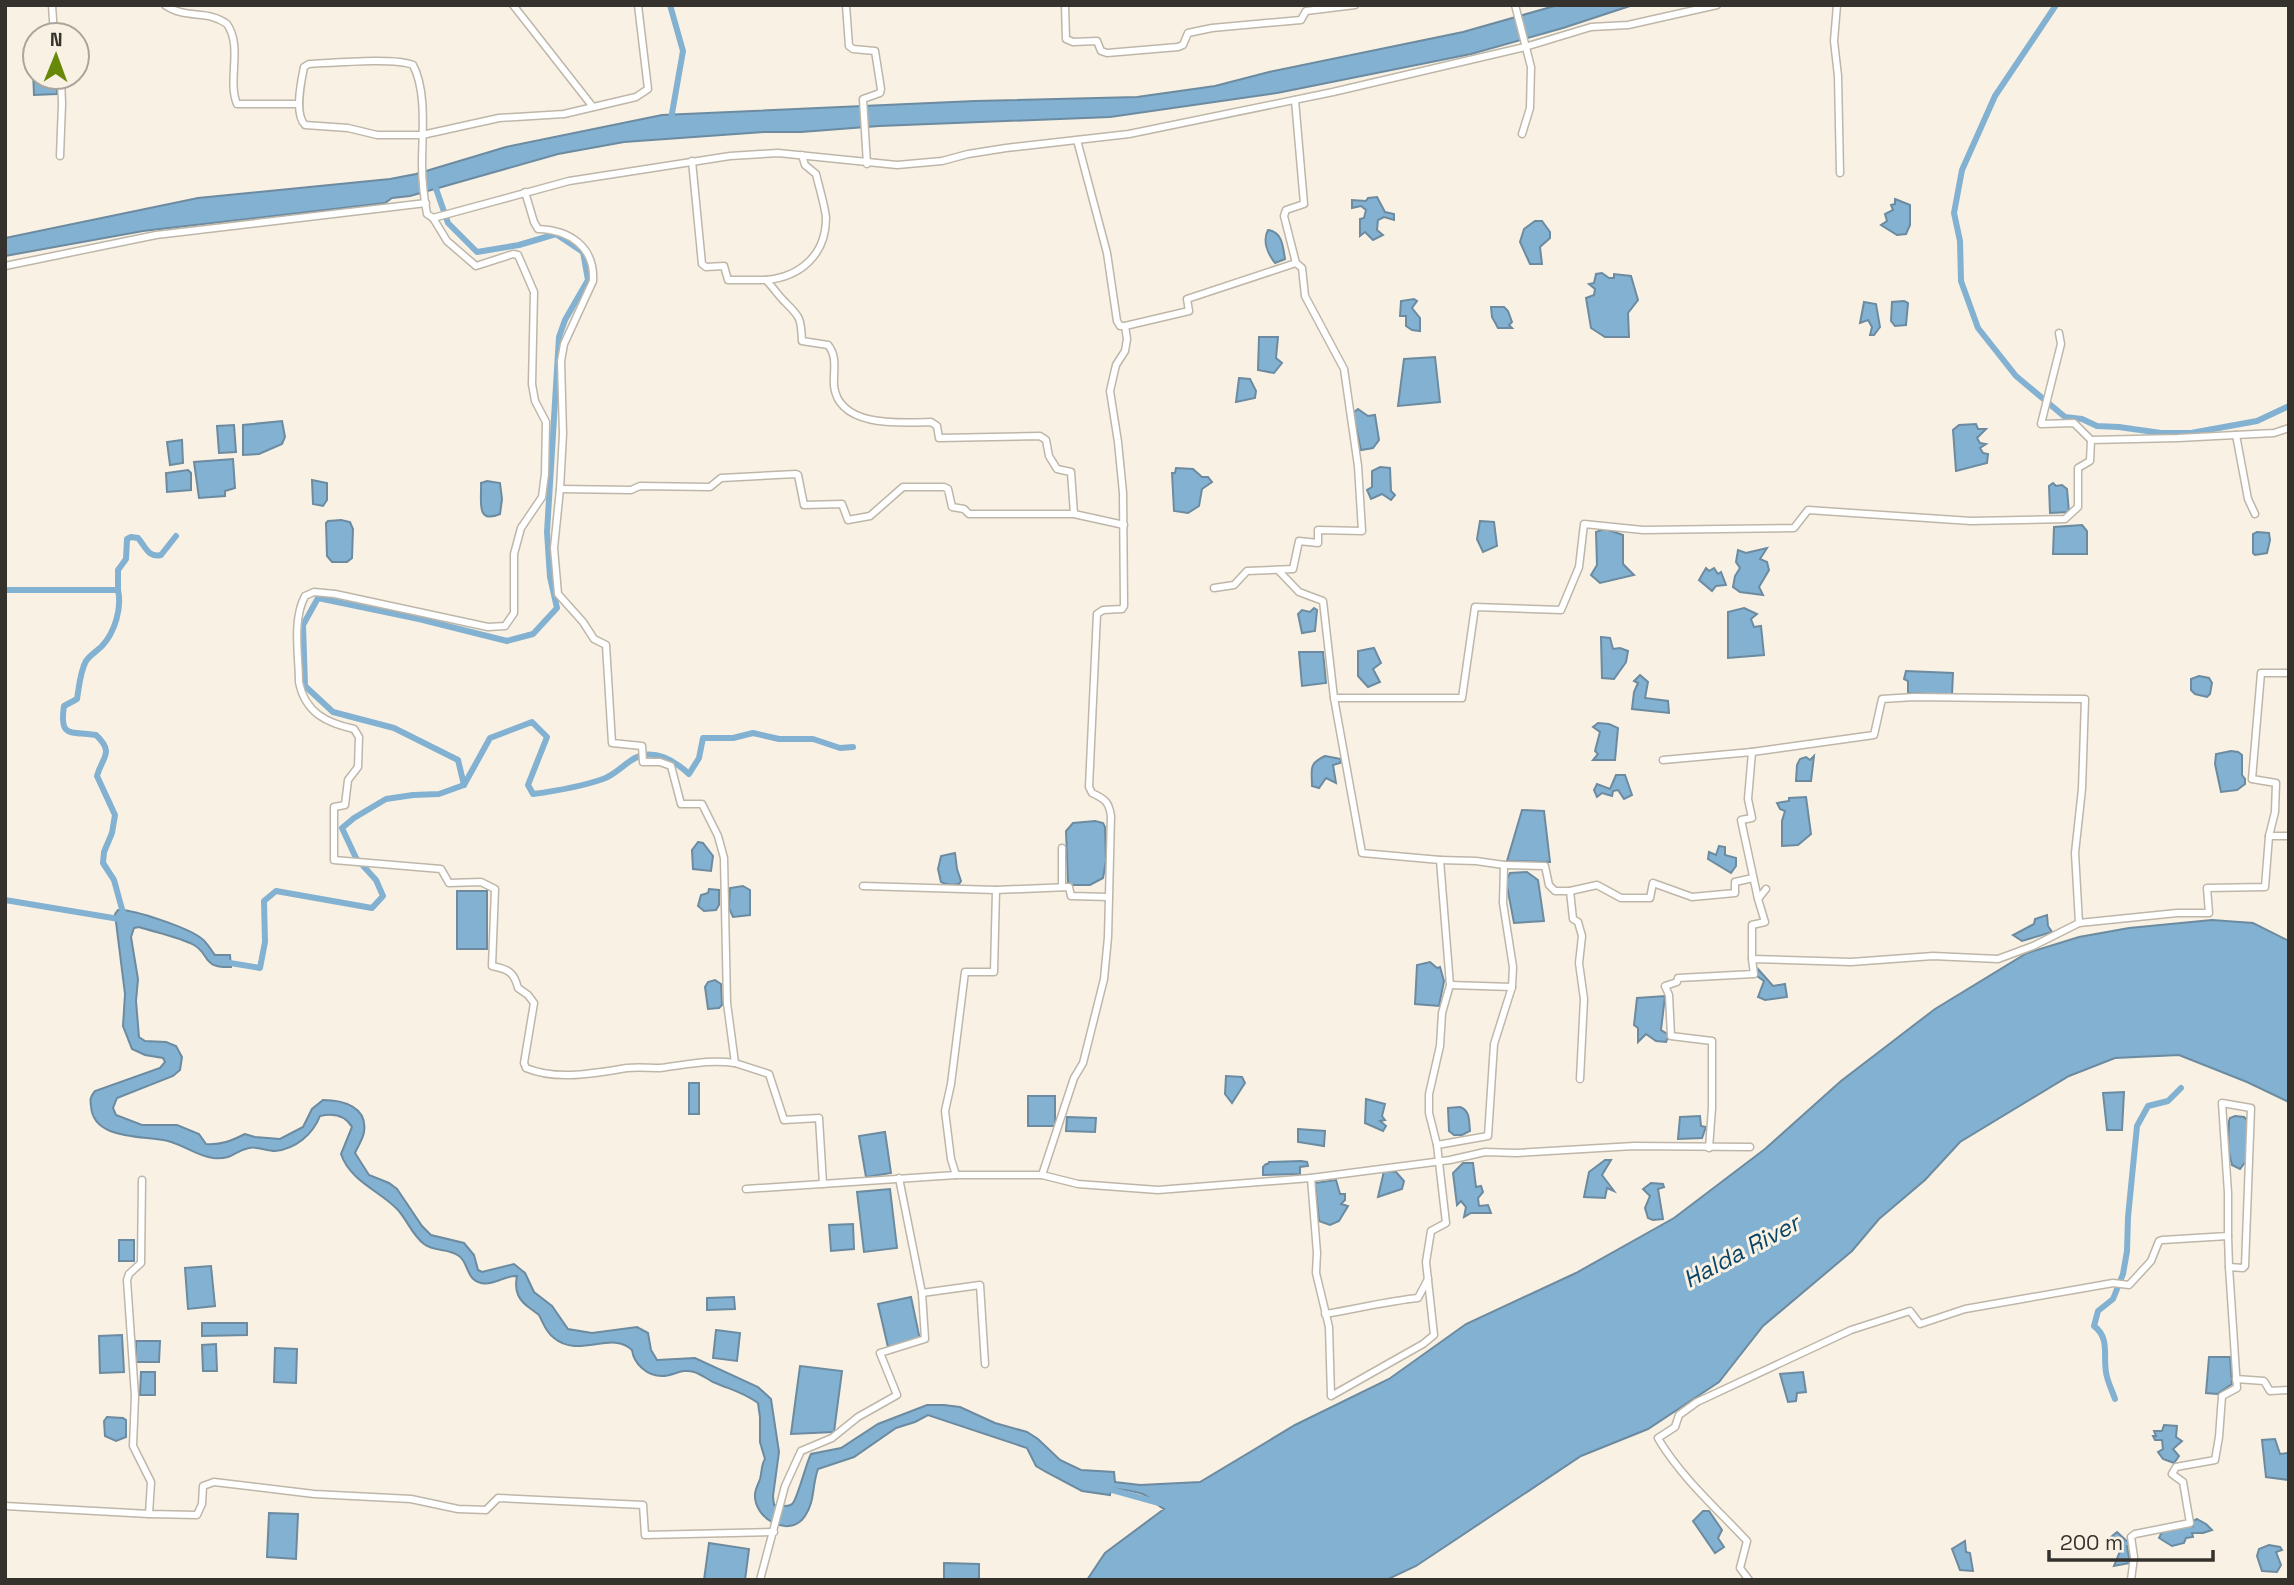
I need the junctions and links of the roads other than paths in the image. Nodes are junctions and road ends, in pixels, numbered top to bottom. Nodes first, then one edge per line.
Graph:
1 (165, 5) edge
2 (513, 5) edge
3 (638, 5) edge
4 (846, 5) edge
5 (1065, 5) edge
6 (1355, 5) edge
7 (1717, 5) edge
8 (1837, 5) edge
9 (1516, 7) edge
10 (1525, 45) junction
11 (62, 91) edge
12 (1295, 100) junction
13 (299, 104) junction
14 (593, 107) junction
15 (1522, 134) dead end
16 (422, 135) junction
17 (1077, 140) junction
18 (802, 155) junction
19 (60, 156) dead end
20 (692, 161) junction
21 (867, 164) junction
22 (1840, 173) dead end
23 (525, 192) junction
24 (425, 199) junction
25 (436, 218) junction
26 (1296, 263) junction
27 (5, 266) edge
28 (766, 279) junction
29 (1125, 326) junction
30 (2059, 332) dead end
31 (2289, 428) edge
32 (2236, 435) junction
33 (2091, 440) junction
34 (560, 489) junction
35 (2255, 513) dead end
36 (1074, 514) junction
37 (1124, 525) junction
38 (1279, 571) junction
39 (1214, 588) dead end
40 (2289, 673) edge
41 (1334, 698) junction
42 (1752, 752) junction
43 (1663, 760) dead end
44 (2269, 836) junction
45 (2289, 836) edge
46 (1062, 848) dead end
47 (1440, 860) junction
48 (1504, 865) junction
49 (1753, 878) junction
50 (863, 887) dead end
51 (1062, 887) junction
52 (1766, 889) dead end
53 (996, 890) junction
54 (1570, 891) junction
55 (1110, 897) junction
56 (1758, 899) junction
57 (2079, 923) junction
58 (1752, 959) junction
59 (1450, 985) junction
60 (1512, 986) junction
61 (735, 1063) junction
62 (1580, 1079) dead end
63 (1437, 1146) junction
64 (1749, 1147) dead end
65 (1709, 1148) junction
66 (1438, 1161) junction
67 (956, 1175) junction
68 (1042, 1175) junction
69 (900, 1178) junction
70 (1311, 1178) junction
71 (142, 1181) dead end
72 (823, 1184) junction
73 (746, 1189) dead end
74 (2228, 1237) junction
75 (2229, 1267) junction
76 (1428, 1279) junction
77 (922, 1293) junction
78 (1325, 1314) junction
79 (985, 1364) dead end
80 (2236, 1379) junction
81 (2289, 1390) edge
82 (5, 1506) edge
83 (149, 1514) junction
84 (774, 1532) junction
85 (760, 1580) edge
86 (1749, 1580) edge
87 (2131, 1580) edge

1 - 13 street
2 - 14 street
3 - 14 street
4 - 21 street
5 - 6 street
7 - 10 street
8 - 22 street
9 - 10 street
10 - 12 street
10 - 15 street
11 - 19 street
12 - 17 street
12 - 26 street
13 - 16 street
13 - 16 street
14 - 16 street
16 - 24 street
17 - 21 street
17 - 29 street
18 - 20 street
18 - 21 street
18 - 28 street
20 - 23 street
20 - 28 street
23 - 25 street
23 - 34 street
24 - 25 street
24 - 27 street
25 - 61 street
26 - 29 street
26 - 38 street
28 - 36 street
29 - 37 street
30 - 33 street
31 - 32 street
32 - 33 street
32 - 35 street
33 - 41 street
34 - 36 street
34 - 61 street
36 - 37 street
37 - 55 street
38 - 39 street
38 - 41 street
40 - 44 street
41 - 47 street
42 - 43 street
42 - 49 street
42 - 57 street
44 - 45 street
44 - 57 street
46 - 51 street
47 - 48 street
47 - 59 street
48 - 54 street
48 - 60 street
49 - 54 street
49 - 56 street
50 - 53 street
51 - 53 street
51 - 55 street
52 - 56 street
53 - 67 street
54 - 62 street
55 - 68 street
56 - 58 street
57 - 58 street
58 - 65 street
59 - 60 street
59 - 63 street
60 - 63 street
61 - 72 street
63 - 66 street
64 - 65 street
65 - 66 street
66 - 70 street
66 - 76 street
67 - 68 street
67 - 69 street
68 - 70 street
69 - 72 street
69 - 77 street
70 - 78 street
71 - 83 street
72 - 73 street
74 - 75 street
74 - 75 street
74 - 86 street
75 - 80 street
76 - 78 street
76 - 78 street
77 - 79 street
77 - 84 street
80 - 81 street
80 - 87 street
82 - 83 street
83 - 84 street
84 - 85 street

